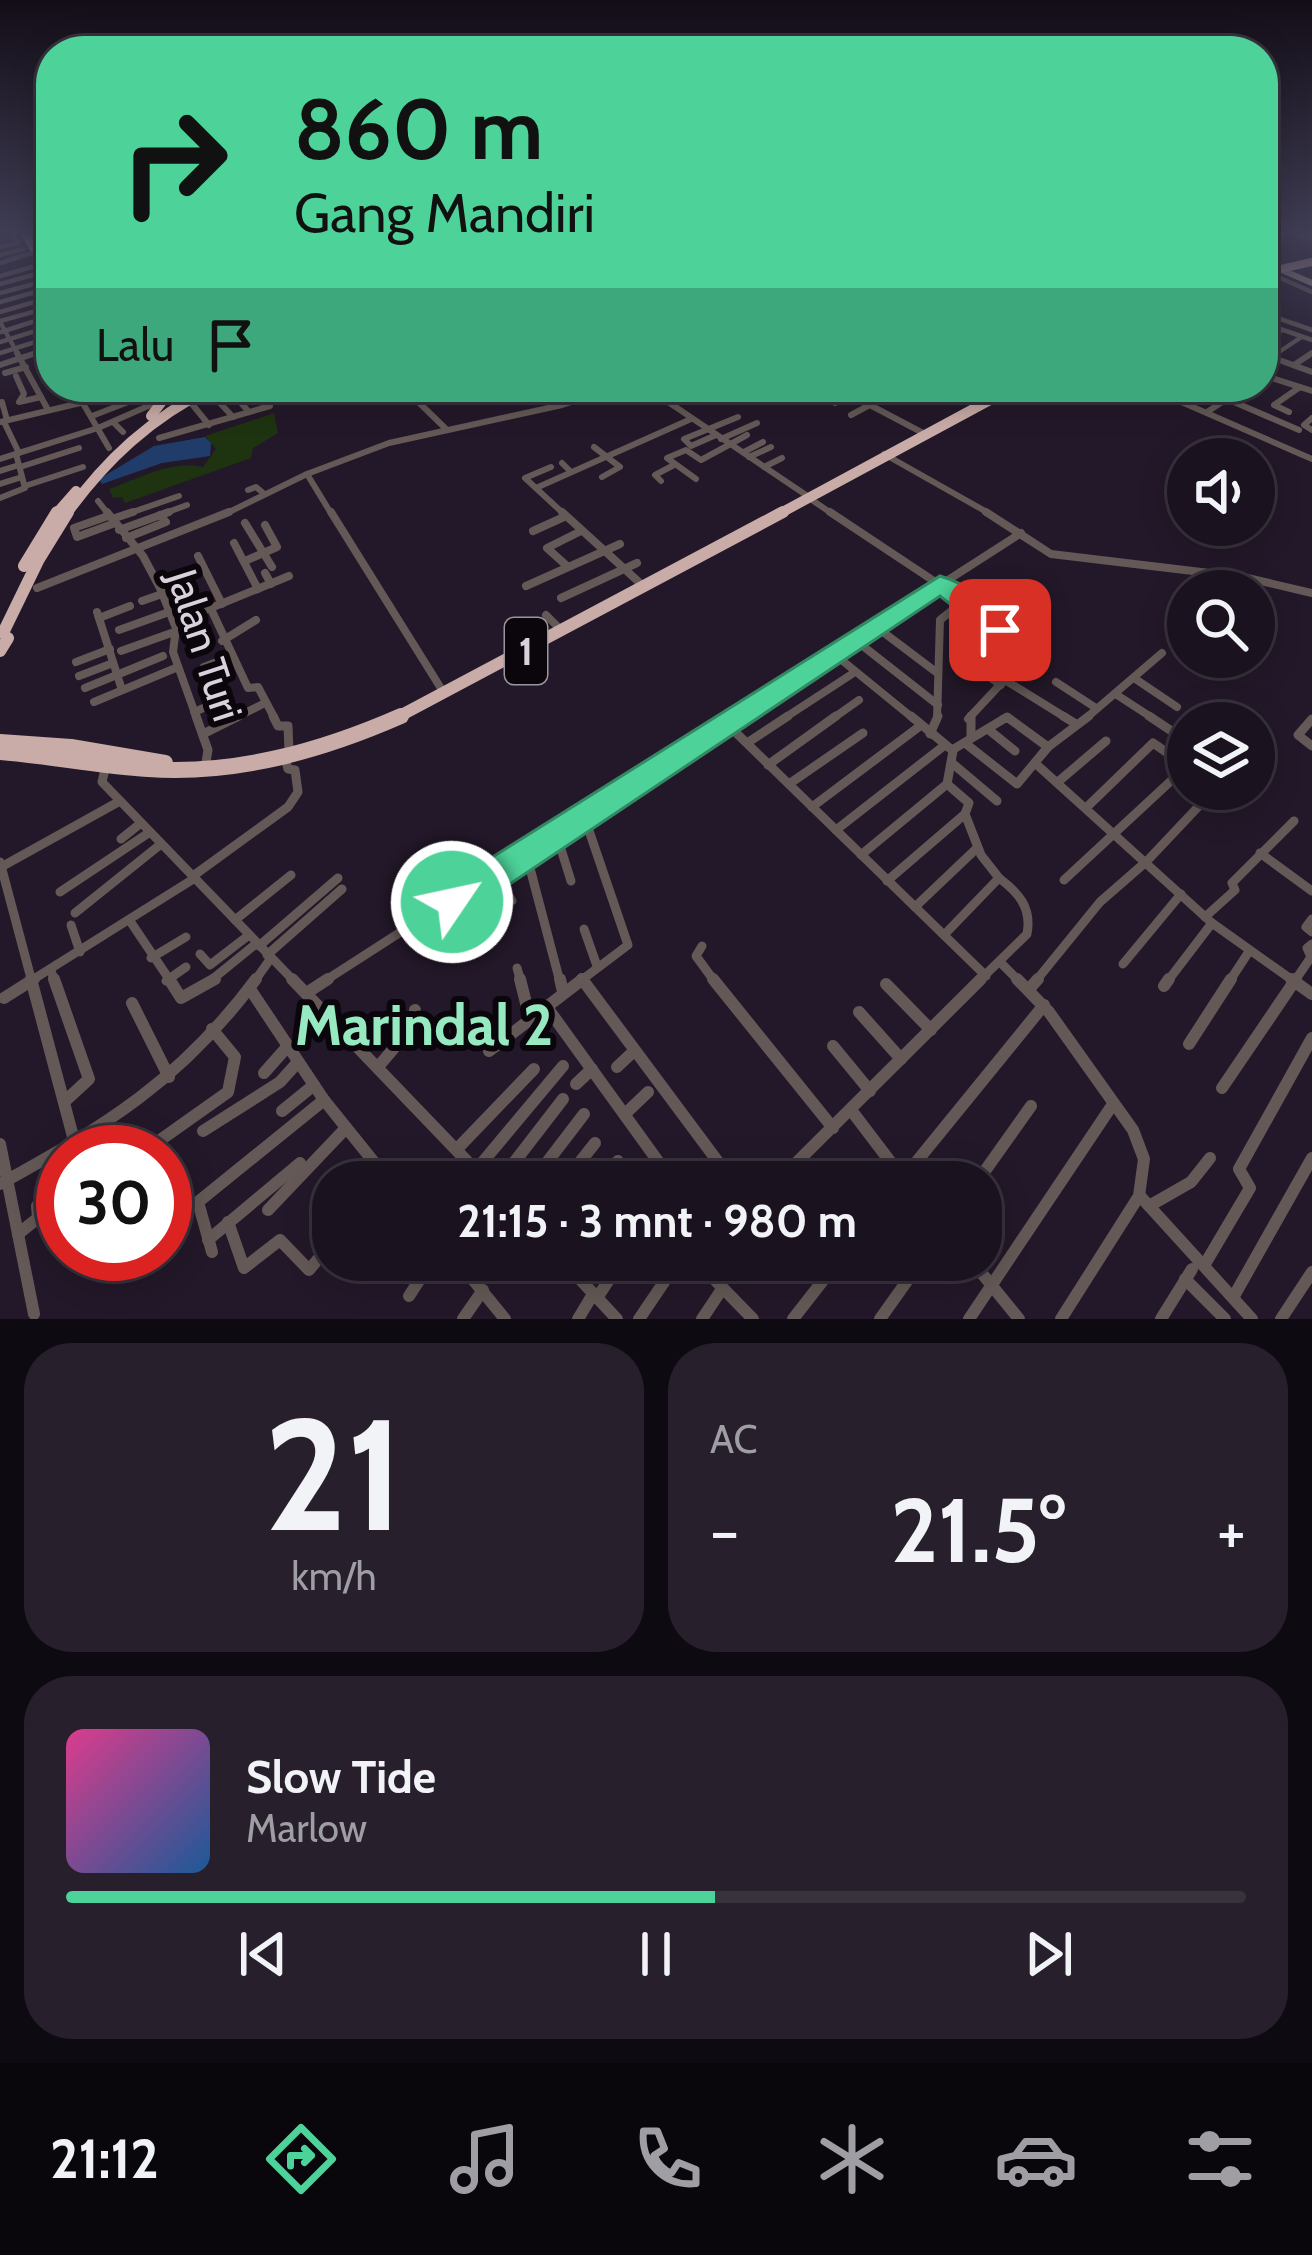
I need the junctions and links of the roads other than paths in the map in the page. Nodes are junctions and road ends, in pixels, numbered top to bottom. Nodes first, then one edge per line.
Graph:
1 (29, 293) edge
2 (36, 301) edge
3 (0, 302) edge
4 (0, 311) edge
5 (36, 311) edge
6 (1278, 318) edge
7 (36, 321) edge
8 (0, 322) edge
9 (1278, 329) edge
10 (1282, 330) junction
11 (1312, 330) edge
12 (2, 331) edge
13 (36, 331) edge
14 (1278, 333) edge
15 (1302, 337) junction
16 (10, 339) junction
17 (1312, 340) edge
18 (0, 342) edge
19 (36, 342) edge
20 (16, 348) junction
21 (1278, 349) edge
22 (0, 353) edge
23 (36, 353) edge
24 (1312, 353) edge
25 (22, 358) junction
26 (1278, 359) edge
27 (0, 364) edge
28 (1294, 365) junction
29 (26, 367) junction
30 (1312, 372) edge
31 (5, 373) dead end
32 (16, 376) dead end
33 (1278, 380) edge
34 (1302, 386) junction
35 (36, 387) edge
36 (1312, 391) edge
37 (36, 398) edge
38 (2, 402) edge
39 (43, 402) edge
40 (72, 402) edge
41 (82, 402) edge
42 (128, 402) edge
43 (164, 402) edge
44 (168, 402) edge
45 (184, 402) edge
46 (193, 402) edge
47 (219, 402) dead end
48 (241, 402) edge
49 (266, 402) edge
50 (419, 402) edge
51 (571, 402) edge
52 (668, 402) edge
53 (839, 402) edge
54 (876, 402) edge
55 (983, 402) edge
56 (984, 402) edge
57 (1181, 402) edge
58 (1222, 402) edge
59 (1230, 402) edge
60 (155, 403) dead end
61 (17, 404) dead end
62 (835, 404) dead end
63 (870, 405) junction
64 (46, 408) junction
65 (1, 412) edge
66 (249, 412) junction
67 (1289, 412) dead end
68 (1206, 413) junction
69 (851, 415) dead end
70 (1312, 415) edge
71 (21, 416) junction
72 (92, 416) junction
73 (738, 417) dead end
74 (233, 418) junction
75 (692, 418) junction
76 (4, 421) edge
77 (113, 422) junction
78 (757, 423) dead end
79 (209, 425) junction
80 (98, 428) junction
81 (446, 429) junction
82 (707, 429) junction
83 (1299, 430) dead end
84 (1312, 430) edge
85 (123, 432) dead end
86 (923, 433) junction
87 (746, 435) dead end
88 (719, 437) junction
89 (159, 438) dead end
90 (730, 444) junction
91 (767, 444) dead end
92 (594, 447) dead end
93 (79, 448) dead end
94 (669, 450) dead end
95 (686, 450) junction
96 (113, 452) junction
97 (18, 453) junction
98 (746, 455) junction
99 (885, 455) junction
100 (606, 456) junction
101 (51, 457) junction
102 (782, 458) dead end
103 (1312, 458) edge
104 (0, 459) edge
105 (291, 463) dead end
106 (562, 463) dead end
107 (20, 466) junction
108 (83, 466) dead end
109 (551, 467) dead end
110 (764, 467) junction
111 (0, 471) edge
112 (571, 472) junction
113 (58, 474) junction
114 (304, 474) junction
115 (602, 477) dead end
116 (661, 481) dead end
117 (23, 482) junction
118 (0, 484) edge
119 (535, 488) junction
120 (248, 490) dead end
121 (262, 493) junction
122 (179, 496) dead end
123 (808, 497) junction
124 (0, 498) edge
125 (98, 501) dead end
126 (182, 510) dead end
127 (564, 517) junction
128 (245, 523) dead end
129 (116, 525) junction
130 (265, 525) dead end
131 (532, 531) dead end
132 (580, 531) junction
133 (1021, 533) junction
134 (234, 543) dead end
135 (620, 544) dead end
136 (138, 550) junction
137 (604, 550) junction
138 (263, 554) junction
139 (198, 556) dead end
140 (542, 556) dead end
141 (557, 557) junction
142 (245, 561) junction
143 (637, 563) dead end
144 (568, 567) junction
145 (625, 568) junction
146 (289, 576) dead end
147 (182, 580) dead end
148 (27, 582) junction
149 (271, 584) junction
150 (641, 584) junction
151 (940, 584) junction
152 (526, 586) dead end
153 (258, 589) junction
154 (161, 591) junction
155 (1312, 593) edge
156 (561, 598) dead end
157 (964, 601) junction
158 (142, 602) dead end
159 (222, 604) junction
160 (130, 606) dead end
161 (211, 609) junction
162 (169, 612) junction
163 (983, 614) junction
164 (0, 615) edge
165 (546, 615) dead end
166 (1017, 619) dead end
167 (256, 620) dead end
168 (875, 626) junction
169 (175, 627) junction
170 (559, 628) junction
171 (119, 630) dead end
172 (4, 639) edge
173 (854, 639) junction
174 (222, 641) junction
175 (1025, 641) dead end
176 (115, 650) junction
177 (985, 652) dead end
178 (1013, 652) dead end
179 (833, 653) junction
180 (1162, 653) dead end
181 (164, 656) dead end
182 (232, 656) junction
183 (76, 662) dead end
184 (113, 663) junction
185 (178, 667) junction
186 (203, 667) dead end
187 (855, 672) junction
188 (937, 673) junction
189 (118, 675) junction
190 (79, 676) dead end
191 (1134, 678) junction
192 (1003, 682) junction
193 (1056, 682) dead end
194 (85, 688) dead end
195 (122, 690) junction
196 (442, 690) junction
197 (219, 694) dead end
198 (1118, 694) junction
199 (859, 700) dead end
200 (94, 702) dead end
201 (1171, 702) edge
202 (265, 703) junction
203 (938, 706) junction
204 (1096, 707) junction
205 (194, 712) junction
206 (1312, 719) edge
207 (726, 723) junction
208 (1076, 724) junction
209 (920, 726) junction
210 (1167, 728) edge
211 (989, 730) junction
212 (863, 733) dead end
213 (202, 734) junction
214 (930, 734) junction
215 (968, 740) junction
216 (1106, 740) dead end
217 (747, 743) junction
218 (1312, 746) edge
219 (1048, 747) junction
220 (0, 749) edge
221 (1015, 751) dead end
222 (286, 753) junction
223 (950, 753) junction
224 (1167, 753) edge
225 (206, 762) junction
226 (768, 764) junction
227 (1036, 764) junction
228 (157, 766) junction
229 (105, 770) junction
230 (1059, 781) junction
231 (789, 784) junction
232 (947, 784) junction
233 (1167, 786) edge
234 (120, 801) junction
235 (997, 801) dead end
236 (812, 807) junction
237 (1088, 807) junction
238 (1195, 810) edge
239 (964, 814) junction
240 (584, 816) junction
241 (1294, 821) dead end
242 (146, 828) junction
243 (836, 830) junction
244 (556, 833) junction
245 (1116, 833) junction
246 (122, 838) dead end
247 (161, 844) junction
248 (977, 848) junction
249 (526, 853) junction
250 (1260, 853) junction
251 (861, 855) junction
252 (1147, 861) junction
253 (1, 866) edge
254 (291, 874) dead end
255 (495, 874) junction
256 (194, 877) junction
257 (999, 878) junction
258 (887, 880) junction
259 (1064, 880) dead end
260 (571, 881) dead end
261 (340, 884) dead end
262 (1312, 891) edge
263 (60, 892) dead end
264 (1181, 894) junction
265 (512, 901) dead end
266 (452, 902) junction
267 (915, 908) junction
268 (1312, 919) edge
269 (235, 920) junction
270 (1208, 920) junction
271 (130, 921) junction
272 (584, 929) dead end
273 (1312, 932) edge
274 (944, 934) junction
275 (186, 937) dead end
276 (1312, 944) edge
277 (483, 945) dead end
278 (702, 946) dead end
279 (261, 947) junction
280 (80, 952) junction
281 (1248, 952) junction
282 (200, 954) dead end
283 (151, 958) junction
284 (1000, 962) junction
285 (1123, 964) dead end
286 (597, 966) junction
287 (186, 967) dead end
288 (517, 968) dead end
289 (51, 971) junction
290 (986, 976) junction
291 (581, 978) junction
292 (1293, 980) junction
293 (33, 981) junction
294 (166, 981) junction
295 (886, 983) dead end
296 (1164, 986) dead end
297 (1030, 988) junction
298 (250, 989) junction
299 (308, 992) junction
300 (563, 992) junction
301 (1312, 994) edge
302 (4, 998) dead end
303 (132, 1003) dead end
304 (1044, 1004) junction
305 (546, 1006) junction
306 (416, 1010) dead end
307 (859, 1012) dead end
308 (530, 1018) junction
309 (212, 1029) junction
310 (931, 1030) junction
311 (1189, 1044) dead end
312 (833, 1046) dead end
313 (287, 1047) junction
314 (1310, 1050) edge
315 (489, 1051) dead end
316 (634, 1052) junction
317 (901, 1060) junction
318 (298, 1062) junction
319 (563, 1066) dead end
320 (378, 1067) junction
321 (617, 1067) dead end
322 (534, 1069) dead end
323 (592, 1069) junction
324 (264, 1072) dead end
325 (169, 1076) junction
326 (576, 1084) dead end
327 (314, 1085) junction
328 (1222, 1088) dead end
329 (870, 1090) junction
330 (648, 1092) dead end
331 (324, 1100) junction
332 (563, 1100) dead end
333 (64, 1102) junction
334 (1113, 1104) junction
335 (1031, 1106) dead end
336 (851, 1110) junction
337 (282, 1112) dead end
338 (584, 1114) dead end
339 (626, 1114) junction
340 (74, 1125) edge
341 (108, 1125) edge
342 (181, 1125) edge
343 (346, 1128) junction
344 (832, 1128) junction
345 (203, 1131) dead end
346 (595, 1143) dead end
347 (0, 1144) edge
348 (457, 1149) junction
349 (1210, 1158) dead end
350 (1312, 1158) edge
351 (372, 1161) edge
352 (468, 1161) edge
353 (484, 1161) edge
354 (515, 1161) edge
355 (548, 1161) edge
356 (581, 1161) edge
357 (658, 1161) edge
358 (717, 1161) edge
359 (798, 1161) edge
360 (888, 1161) edge
361 (919, 1161) edge
362 (992, 1161) edge
363 (300, 1163) dead end
364 (36, 1167) edge
365 (3, 1182) edge
366 (282, 1187) junction
367 (1144, 1201) junction
368 (268, 1210) dead end
369 (36, 1220) edge
370 (228, 1222) junction
371 (18, 1234) junction
372 (312, 1266) edge
373 (1194, 1271) junction
374 (1312, 1272) edge
375 (419, 1281) edge
376 (475, 1281) edge
377 (586, 1281) edge
378 (606, 1281) edge
379 (665, 1281) edge
380 (718, 1281) edge
381 (823, 1281) edge
382 (907, 1281) edge
383 (988, 1281) edge
384 (992, 1286) junction
385 (722, 1289) junction
386 (483, 1290) junction
387 (409, 1296) dead end
388 (595, 1296) junction
389 (1234, 1296) junction
390 (34, 1314) dead end
391 (463, 1319) edge
392 (505, 1319) edge
393 (578, 1319) edge
394 (617, 1319) edge
395 (639, 1319) edge
396 (702, 1319) edge
397 (753, 1319) edge
398 (793, 1319) edge
399 (880, 1319) edge
400 (969, 1319) edge
401 (1019, 1319) edge
402 (1061, 1319) edge
403 (1161, 1319) edge
404 (1225, 1319) edge
405 (1252, 1319) edge
406 (1281, 1319) edge

1 - 3 street
2 - 4 street
5 - 8 street
6 - 11 street
7 - 12 street
8 - 12 street
9 - 10 street
10 - 14 street
10 - 15 street
12 - 16 street
13 - 16 street
15 - 17 street
15 - 21 street
16 - 18 street
16 - 20 street
19 - 20 street
20 - 22 street
20 - 25 street
23 - 25 street
24 - 28 street
25 - 27 street
25 - 29 street
26 - 28 street
28 - 30 street
29 - 31 street
29 - 35 street
32 - 37 street
33 - 34 street
34 - 36 street
34 - 67 street
38 - 65 street
39 - 64 street
40 - 64 street
41 - 72 street
42 - 72 street
43 - 96 highway
44 - 96 highway
45 - 96 highway
46 - 79 street
47 - 74 street
48 - 66 street
49 - 66 street
50 - 81 street
51 - 81 street
52 - 75 street
53 - 62 street
54 - 63 street
55 - 86 highway, 1
56 - 99 highway, 1
57 - 68 street
58 - 68 street
59 - 83 street
60 - 77 street
61 - 71 street
63 - 69 street
63 - 86 street
64 - 71 street
65 - 76 street
66 - 74 street
68 - 103 street
70 - 84 street
71 - 76 street
72 - 80 street
73 - 82 street
74 - 79 street
75 - 82 street
75 - 100 street
76 - 97 street
77 - 80 street
77 - 85 street
78 - 88 street
79 - 89 street
80 - 96 street
80 - 97 street
81 - 114 street
82 - 88 street
82 - 88 street
86 - 99 highway, 1
87 - 90 street
88 - 90 street
90 - 95 street
90 - 98 street
91 - 98 street
92 - 100 street
93 - 101 street
94 - 95 street
95 - 116 street
96 - 148 highway
96 - 148 highway
97 - 104 street
97 - 107 street
98 - 110 street
99 - 123 highway, 1
99 - 133 street
100 - 112 street
100 - 115 street
101 - 107 street
101 - 113 street
102 - 110 street
105 - 114 street
106 - 112 street
107 - 111 street
107 - 117 street
108 - 113 street
109 - 119 street
110 - 123 street
112 - 119 street
113 - 117 street
114 - 121 street
114 - 196 street
117 - 118 street
117 - 124 street
119 - 127 street
120 - 121 street
121 - 136 street
122 - 129 street
123 - 150 highway, 1
123 - 151 street
123 - 222 highway, 1
125 - 129 street, Jalan Turi
126 - 129 street
127 - 131 street
127 - 132 street
128 - 138 street
129 - 129 street
129 - 136 street, Jalan Turi
130 - 138 street
132 - 137 street
132 - 141 street
133 - 151 street
133 - 155 street
134 - 142 street
135 - 137 street
136 - 148 street
136 - 154 street, Jalan Turi
137 - 144 street
137 - 145 street
138 - 142 street
138 - 149 street
139 - 159 street
140 - 141 street
141 - 144 street
142 - 153 street
143 - 145 street
144 - 152 street
145 - 150 street
145 - 156 street
146 - 149 street
147 - 154 street
148 - 164 highway
148 - 172 highway
149 - 153 street
150 - 170 highway, 1
151 - 157 street
151 - 168 street
153 - 159 street
154 - 158 street
154 - 162 street, Jalan Turi
157 - 163 street
157 - 188 street
159 - 161 street
160 - 176 street
161 - 169 street
161 - 174 street
162 - 169 street, Jalan Turi
162 - 171 street
163 - 166 street
163 - 175 street
165 - 170 street
167 - 174 street
168 - 173 street
168 - 188 street
169 - 176 street
169 - 185 street, Jalan Turi
170 - 196 highway, 1
173 - 179 street
173 - 203 street
174 - 182 street
176 - 183 street
176 - 184 street
177 - 192 street
178 - 192 street
179 - 187 street
179 - 207 street
180 - 191 street
181 - 189 street
182 - 186 street
182 - 202 street
184 - 189 street
184 - 190 street
185 - 195 street
185 - 205 street, Jalan Turi
187 - 209 street
187 - 217 street
188 - 203 street
189 - 194 street
189 - 195 street
191 - 198 street
191 - 201 street
192 - 208 street
192 - 215 street
193 - 204 street
195 - 200 street
196 - 222 highway, 1
197 - 205 street
198 - 204 street
198 - 210 street
199 - 226 street
202 - 213 street
202 - 222 street
203 - 214 street
204 - 208 street
205 - 213 street, Jalan Turi
206 - 218 street
207 - 217 street
207 - 240 street
208 - 219 street
209 - 214 street
209 - 236 street
211 - 215 street
211 - 219 street
211 - 221 street
212 - 231 street
213 - 225 street, Jalan Turi
214 - 223 street
215 - 223 street
215 - 227 street
216 - 230 street
217 - 226 street
219 - 227 street
220 - 228 highway, 1
220 - 229 highway
222 - 225 highway, 1
222 - 228 highway, 1
222 - 256 street
223 - 232 street
223 - 235 street
223 - 243 street
224 - 237 street
225 - 228 highway, 1
226 - 231 street
227 - 230 street
228 - 229 highway
229 - 234 street
230 - 237 street
231 - 236 street
232 - 239 street
232 - 251 street
233 - 245 street
234 - 242 street
234 - 253 street
236 - 243 street
237 - 245 street
238 - 252 street
239 - 248 street
239 - 258 street
240 - 244 street
240 - 286 street
241 - 250 street
242 - 246 street
242 - 247 street
242 - 263 street
243 - 251 street
244 - 249 street
244 - 260 street
245 - 252 street
245 - 259 street
247 - 256 street
247 - 280 street
248 - 257 street
248 - 267 street
249 - 255 street
249 - 300 street
250 - 262 street
250 - 270 street
251 - 258 street
252 - 264 street
252 - 297 street
253 - 293 street
254 - 269 street
255 - 265 street
255 - 266 street
256 - 269 street
256 - 271 street
257 - 274 street
257 - 284 street
258 - 267 street
261 - 279 street
264 - 270 street
264 - 285 street
266 - 277 street
266 - 299 street
267 - 274 street
268 - 273 street
269 - 279 street
270 - 281 street
270 - 296 street
271 - 280 street
271 - 283 street
272 - 286 street
274 - 290 street
275 - 283 street
276 - 292 street
278 - 344 street
279 - 282 street
279 - 294 street
279 - 298 street
279 - 299 street
280 - 289 street
281 - 292 street
281 - 311 street
283 - 294 street
284 - 290 street
284 - 297 street
286 - 291 street
287 - 294 street
288 - 308 street
289 - 293 street
289 - 333 street
290 - 310 street
291 - 300 street
291 - 316 street
292 - 301 street
292 - 328 street
293 - 302 street
293 - 333 street
295 - 310 street
297 - 304 street
298 - 309 street
298 - 313 street
299 - 320 street
300 - 305 street
303 - 325 street
304 - 334 street
304 - 361 street
305 - 308 street
305 - 323 street
306 - 320 street
307 - 317 street
308 - 315 street
309 - 325 street
309 - 342 street
310 - 317 street
312 - 329 street
313 - 318 street
313 - 324 street
314 - 373 street
316 - 321 street
316 - 358 street
317 - 329 street
318 - 327 street
318 - 345 street
319 - 353 street
320 - 348 street
322 - 348 street
323 - 326 street
323 - 339 street
325 - 341 street
327 - 331 street
327 - 337 street
329 - 336 street
330 - 339 street
331 - 343 street
331 - 370 street
332 - 354 street
333 - 340 street
334 - 367 street
334 - 384 street
335 - 362 street
336 - 344 street
336 - 360 street
338 - 355 street
339 - 357 street
343 - 351 street
343 - 366 street
344 - 359 street
346 - 356 street
347 - 365 street
348 - 352 street
349 - 367 street
350 - 389 street
363 - 366 street
364 - 365 street
365 - 371 street
366 - 368 street
366 - 370 street
367 - 373 street
367 - 402 street
369 - 371 street
370 - 372 street
371 - 390 street
373 - 389 street
373 - 403 street
373 - 404 street
374 - 406 street
375 - 387 street
376 - 386 street
377 - 388 street
378 - 388 street
379 - 395 street
380 - 385 street
381 - 398 street
382 - 399 street
383 - 384 street
384 - 400 street
384 - 401 street
385 - 396 street
385 - 397 street
386 - 391 street
386 - 392 street
388 - 393 street
388 - 394 street
389 - 405 street

